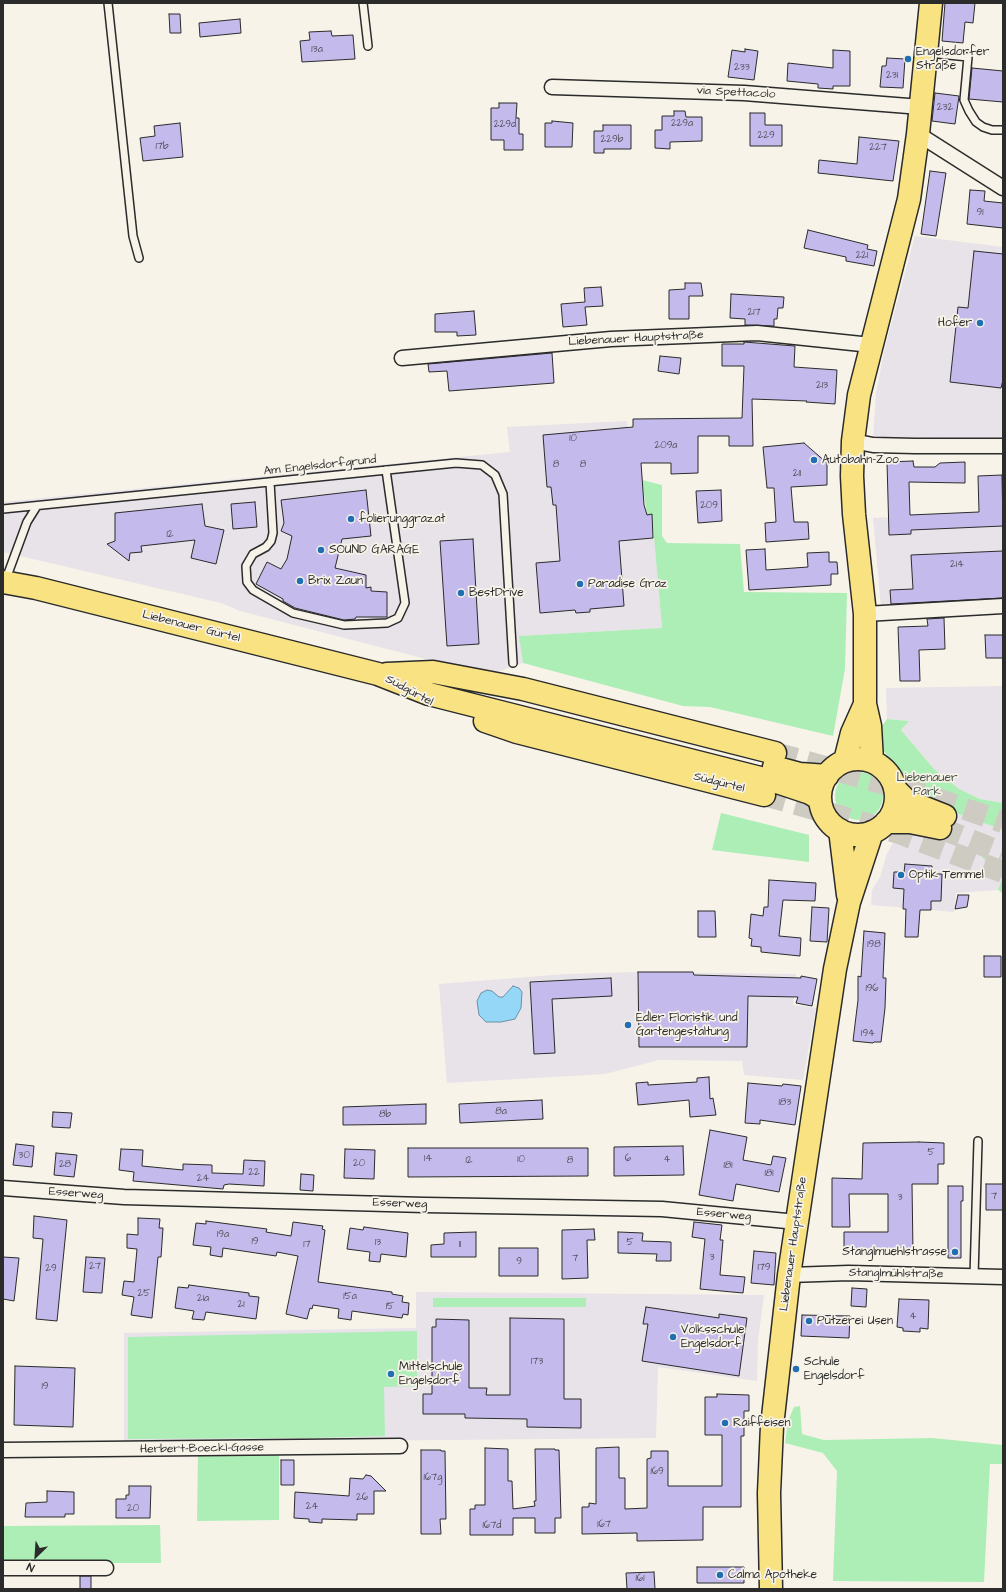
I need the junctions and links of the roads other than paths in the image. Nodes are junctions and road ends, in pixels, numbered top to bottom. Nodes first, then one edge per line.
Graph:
1 (108, 3) edge
2 (364, 3) edge
3 (931, 3) edge
4 (368, 46) dead end
5 (926, 52) junction
6 (552, 86) dead end
7 (921, 107) junction
8 (1003, 130) edge
9 (918, 134) junction
10 (1003, 188) edge
11 (139, 258) dead end
12 (871, 345) junction
13 (402, 358) dead end
14 (863, 443) junction
15 (1003, 446) edge
16 (386, 470) junction
17 (270, 482) junction
18 (37, 506) junction
19 (3, 509) edge
20 (4, 584) edge
21 (1003, 606) edge
22 (865, 614) junction
23 (513, 663) dead end
24 (378, 674) junction
25 (865, 704) junction
26 (775, 753) tunnel mouth
27 (845, 761) junction
28 (872, 761) junction
29 (827, 776) junction
30 (895, 789) junction
31 (764, 795) tunnel mouth
32 (820, 799) junction
33 (879, 827) junction
34 (840, 830) junction
35 (849, 902) junction
36 (978, 1141) dead end
37 (3, 1188) edge
38 (797, 1222) junction
39 (789, 1276) junction
40 (974, 1276) junction
41 (1003, 1276) edge
42 (400, 1446) dead end
43 (3, 1450) edge
44 (3, 1568) edge
45 (106, 1568) dead end
46 (772, 1589) edge

1 - 11 lane
2 - 4 lane
3 - 5 main road
5 - 7 main road
5 - 8 lane
6 - 7 street, via Spettacolo
7 - 9 main road
9 - 10 street
9 - 12 main road
12 - 13 street, Liebenauer Hauptstraße
12 - 14 main road
14 - 15 street
14 - 22 main road
16 - 17 lane, Am Engelsdorfgrund
16 - 17 lane
16 - 23 lane, Am Engelsdorfgrund
17 - 18 lane, Am Engelsdorfgrund
18 - 19 lane, Am Engelsdorfgrund
18 - 20 lane
20 - 24 main road, Liebenauer Gürtel
21 - 22 street
22 - 25 main road
24 - 26 main road, Südgürtel
24 - 29 main road
24 - 31 main road, Südgürtel
24 - 32 main road
25 - 27 main road
25 - 28 main road
27 - 28 main road
27 - 29 main road
28 - 30 main road
29 - 32 main road
30 - 33 main road
30 - 33 main road
32 - 34 main road
33 - 34 main road
33 - 35 main road, Liebenauer Hauptstraße
34 - 35 main road, Liebenauer Hauptstraße
35 - 38 main road, Liebenauer Hauptstraße
36 - 40 lane
37 - 38 street, Esserweg
38 - 39 main road, Liebenauer Hauptstraße
39 - 40 street, Stanglmühlstraße
39 - 46 main road, Liebenauer Hauptstraße
40 - 41 street, Stanglmühlstraße
42 - 43 street, Herbert-Boeckl-Gasse
44 - 45 street

